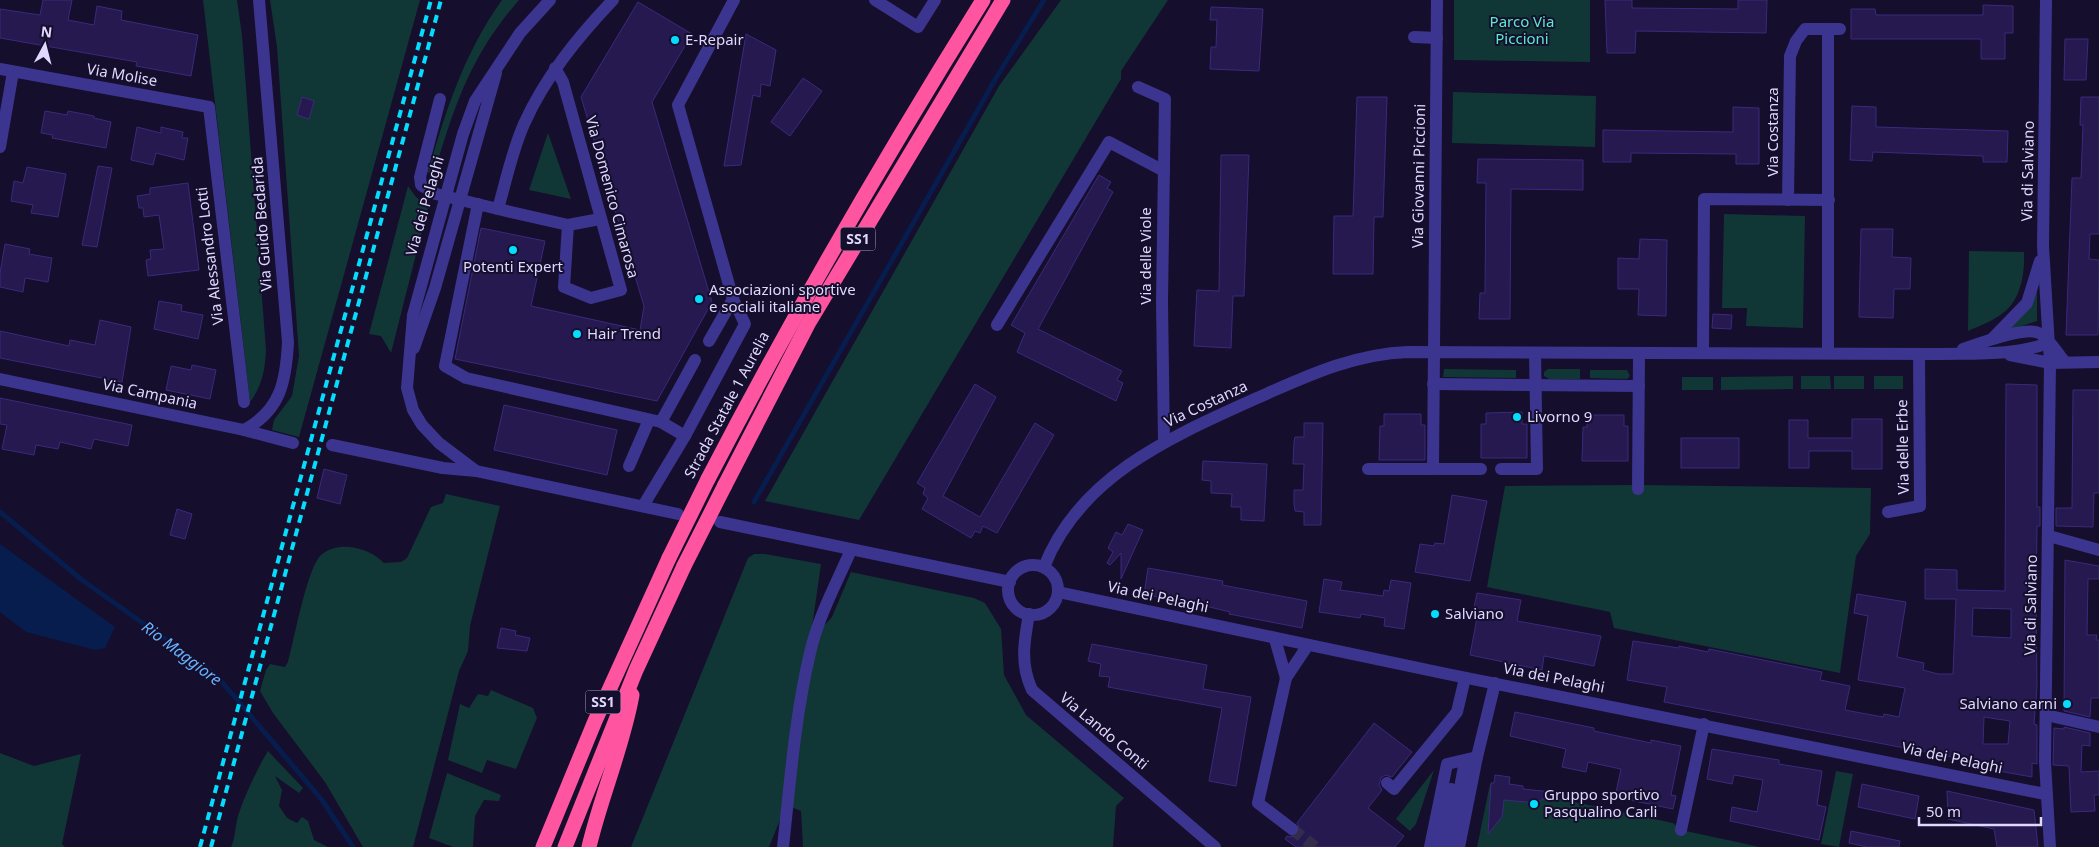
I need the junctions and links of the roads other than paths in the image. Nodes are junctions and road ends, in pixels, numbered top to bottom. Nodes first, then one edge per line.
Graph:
1 (259, 0) edge
2 (550, 0) edge
3 (613, 0) edge
4 (734, 0) edge
5 (875, 0) edge
6 (935, 0) edge
7 (983, 0) edge
8 (1003, 0) edge
9 (1437, 0) edge
10 (2046, 0) edge
11 (1414, 37) dead end
12 (1437, 38) junction
13 (555, 68) junction
14 (6, 70) edge
15 (496, 70) junction
16 (1138, 87) dead end
17 (440, 99) dead end
18 (209, 107) joint
19 (0, 147) edge
20 (1164, 172) junction
21 (445, 197) junction
22 (458, 200) junction
23 (1788, 200) junction
24 (1829, 200) junction
25 (478, 204) junction
26 (498, 208) junction
27 (600, 219) junction
28 (568, 225) junction
29 (2043, 246) junction
30 (733, 300) junction
31 (997, 325) dead end
32 (709, 341) dead end
33 (2048, 343) junction
34 (1993, 346) junction
35 (1433, 352) junction
36 (1639, 352) junction
37 (1535, 353) junction
38 (1703, 353) junction
39 (1828, 353) junction
40 (1919, 354) junction
41 (409, 360) junction
42 (695, 360) dead end
43 (2065, 362) junction
44 (2099, 362) edge
45 (2050, 363) junction
46 (0, 379) edge
47 (1433, 384) junction
48 (1535, 385) junction
49 (1639, 386) junction
50 (244, 402) dead end
51 (655, 421) junction
52 (244, 430) junction
53 (684, 436) junction
54 (1164, 442) junction
55 (293, 443) dead end
56 (332, 445) dead end
57 (629, 466) dead end
58 (1368, 469) dead end
59 (1433, 469) junction
60 (1481, 469) dead end
61 (1501, 469) dead end
62 (476, 471) junction
63 (1638, 489) dead end
64 (643, 506) junction
65 (1888, 512) dead end
66 (678, 514) dead end
67 (720, 522) dead end
68 (2049, 536) junction
69 (851, 550) junction
70 (2099, 550) edge
71 (1044, 568) junction
72 (1010, 582) junction
73 (1058, 592) junction
74 (1028, 614) junction
75 (1275, 639) junction
76 (1308, 646) junction
77 (636, 670) junction
78 (1286, 678) junction
79 (1465, 678) junction
80 (1499, 684) junction
81 (2046, 715) junction
82 (1704, 724) junction
83 (2099, 727) edge
84 (1477, 757) junction
85 (1387, 783) dead end
86 (2045, 794) junction
87 (561, 801) junction
88 (1292, 829) tunnel mouth
89 (1681, 830) dead end
90 (535, 847) edge
91 (543, 847) edge
92 (565, 847) edge
93 (589, 847) edge
94 (783, 847) edge
95 (1215, 847) edge
96 (1430, 847) edge
97 (1439, 847) edge
98 (1449, 847) edge
99 (1459, 847) edge
100 (1468, 847) edge
101 (2050, 847) edge

1 - 52 street, Via Guido Bedarida
2 - 15 street, Via dei Pelaghi
3 - 13 street
4 - 30 street
5 - 6 street
7 - 87 highway, Strada Statale 1 Aurelia / SS1, bridge
8 - 77 highway, SS1, bridge
9 - 12 street, Via Giovanni Piccioni
10 - 29 street, Via di Salviano
11 - 12 street
12 - 35 street, Via Giovanni Piccioni
13 - 26 street
13 - 27 street, Via Domenico Cimarosa
14 - 18 street, Via Molise
14 - 19 street
15 - 21 street, Via dei Pelaghi
15 - 22 street, Via dei Pelaghi
16 - 20 street, Via delle Viole
17 - 21 street
18 - 50 street, Via Alessandro Lotti
20 - 31 street
20 - 54 street, Via delle Viole
21 - 22 street
21 - 41 street, Via dei Pelaghi
22 - 25 street
22 - 41 street, Via dei Pelaghi
23 - 24 street
23 - 24 street, Via Costanza
23 - 38 street
24 - 39 street
25 - 26 street
25 - 51 street
26 - 28 street
27 - 28 street
27 - 28 street, Via Domenico Cimarosa
29 - 33 street, Via di Salviano
29 - 34 street
30 - 32 street
30 - 53 street
33 - 34 street, Via Costanza
33 - 43 street
33 - 45 street, Via di Salviano
34 - 40 street, Via Costanza
34 - 45 street, Via Costanza
35 - 37 street, Via Costanza
35 - 47 street
35 - 54 street, Via Costanza
36 - 37 street, Via Costanza
36 - 38 street, Via Costanza
36 - 49 street
37 - 48 street
38 - 39 street, Via Costanza
39 - 40 street, Via Costanza
40 - 65 street, Via delle Erbe
41 - 62 street, Via dei Pelaghi
42 - 51 street
43 - 44 street, Via Costanza
43 - 45 street, Via Costanza
45 - 68 street, Via di Salviano
46 - 52 street, Via Campania
47 - 48 street
47 - 59 street
48 - 49 street
48 - 61 street
49 - 63 street
51 - 53 street
51 - 57 street
52 - 55 street, Via Campania
53 - 64 street
54 - 71 street, Via Costanza
56 - 62 street, Via dei Pelaghi
58 - 59 street
59 - 60 street
62 - 64 street, Via dei Pelaghi
64 - 66 street, Via dei Pelaghi
67 - 69 street
68 - 70 street
68 - 81 street, Via di Salviano
69 - 72 street
69 - 94 street
71 - 72 street
71 - 73 street
72 - 74 street
73 - 74 street
73 - 75 street, Via dei Pelaghi
74 - 95 street, Via Lando Conti
75 - 76 street, Via dei Pelaghi
75 - 78 street
76 - 78 street
76 - 79 street, Via dei Pelaghi
77 - 92 highway, SS1
77 - 93 highway
78 - 88 street
79 - 80 street, Via dei Pelaghi
79 - 85 street
80 - 82 street, Via dei Pelaghi
80 - 84 street
81 - 83 street
81 - 86 street, Via di Salviano
82 - 86 street, Via dei Pelaghi
82 - 89 street
84 - 96 street
84 - 97 street
84 - 98 street
84 - 99 street
84 - 100 street
86 - 101 street, Via di Salviano
87 - 90 highway
87 - 91 highway, Strada Statale 1 Aurelia / SS1

